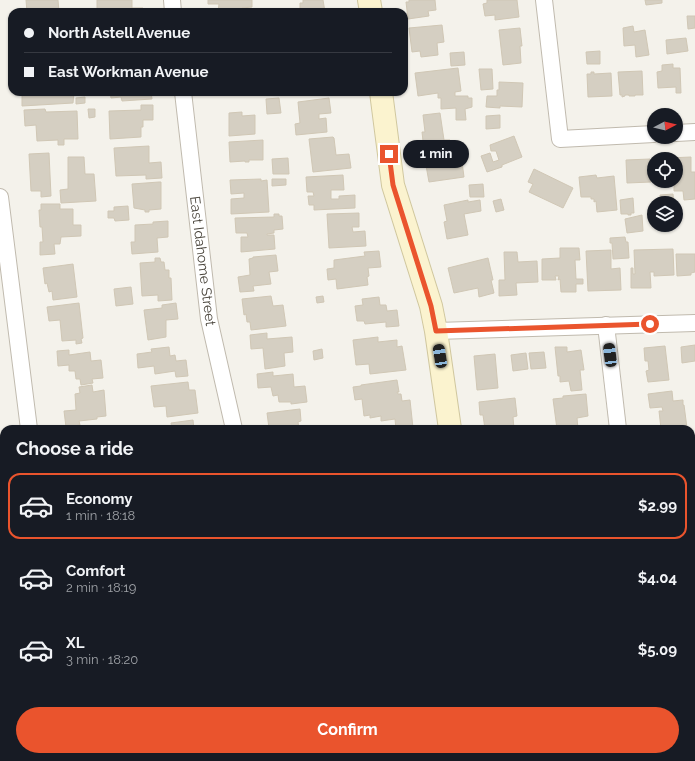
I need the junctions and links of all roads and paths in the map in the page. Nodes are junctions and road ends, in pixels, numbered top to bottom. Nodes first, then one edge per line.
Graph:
1 (544, 0) edge
2 (183, 96) edge
3 (382, 96) edge
4 (695, 132) edge
5 (683, 133) edge
6 (647, 134) edge
7 (0, 197) edge
8 (695, 323) edge
9 (606, 325) junction
10 (436, 331) junction
11 (28, 425) edge
12 (233, 425) edge
13 (449, 425) edge
14 (618, 425) edge

1 - 6 street
2 - 12 street, East Idahome Street
3 - 10 street
4 - 5 street
7 - 11 street
8 - 9 street
9 - 10 street
9 - 14 street
10 - 13 street

